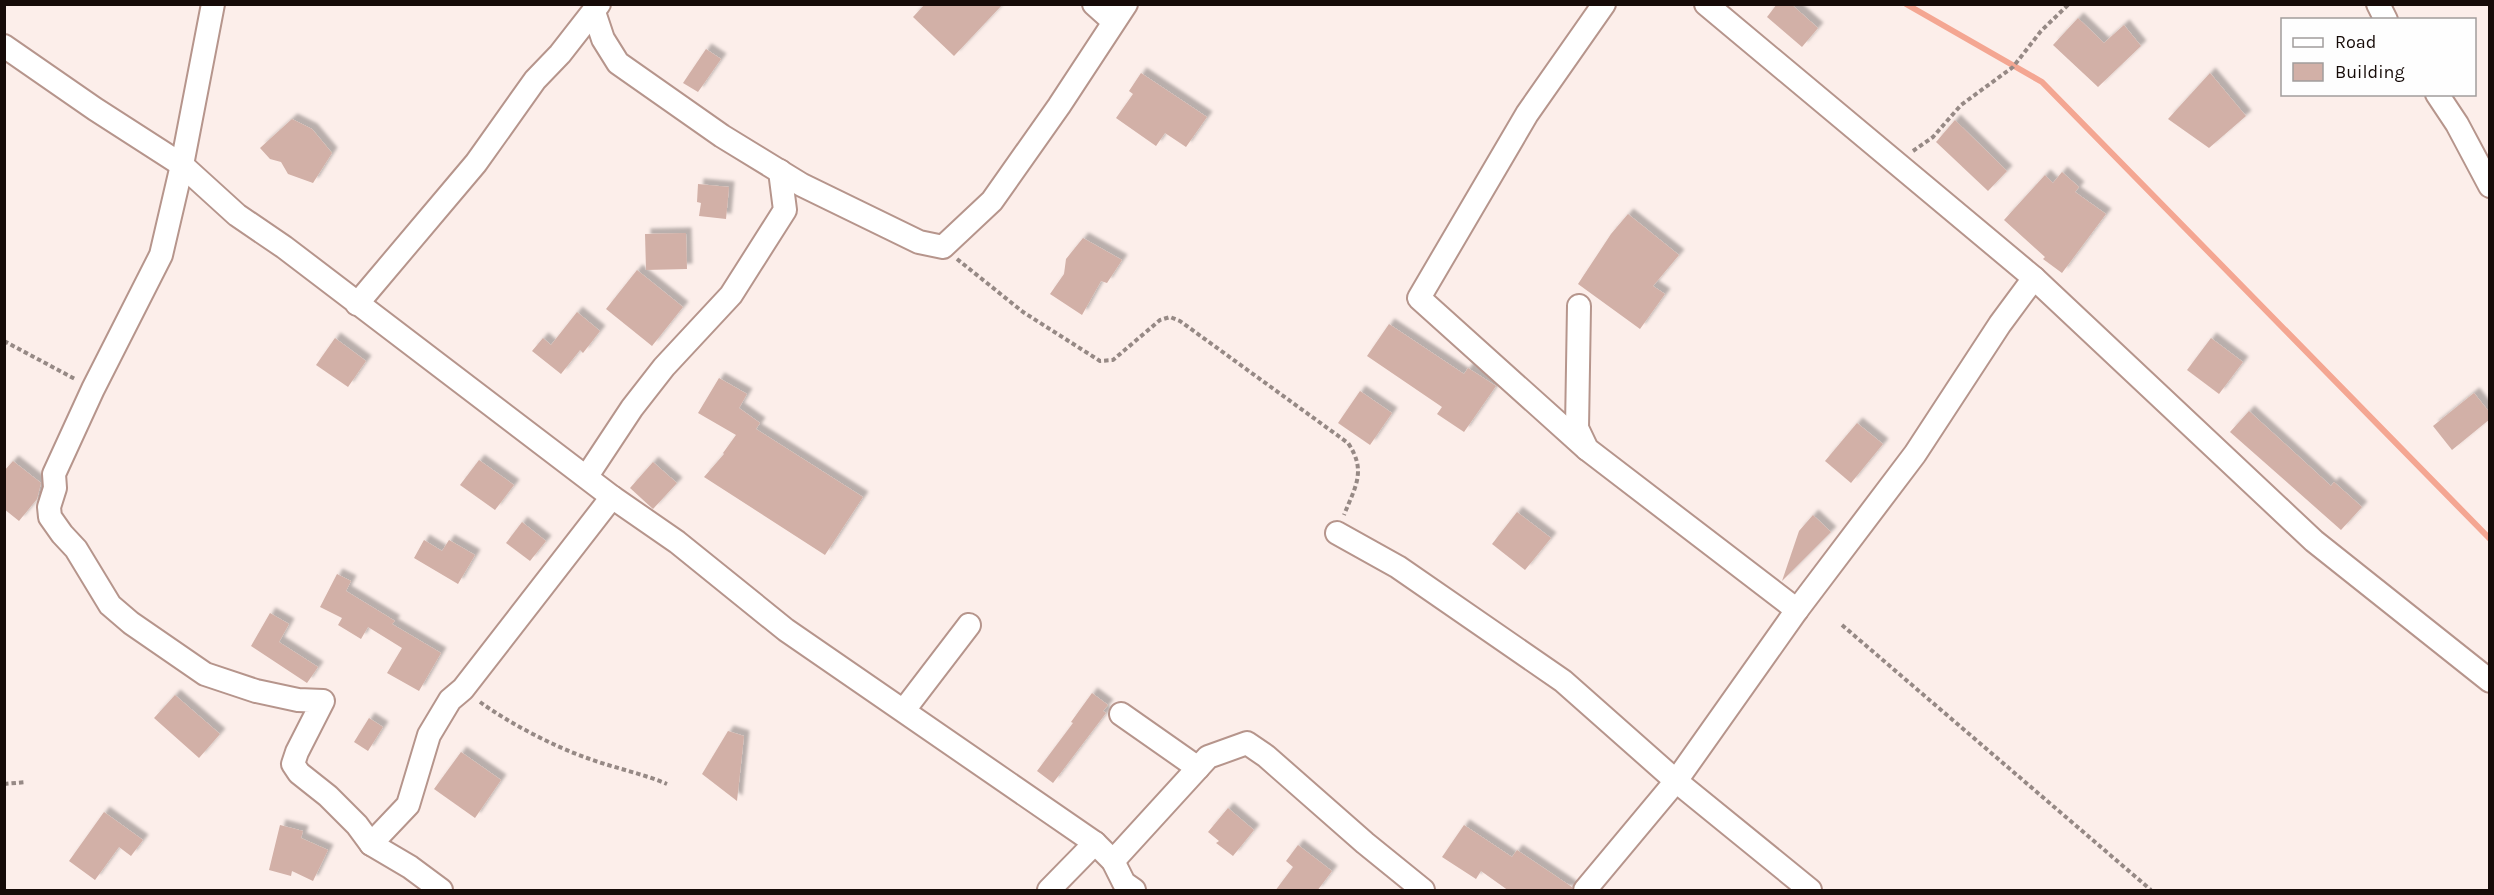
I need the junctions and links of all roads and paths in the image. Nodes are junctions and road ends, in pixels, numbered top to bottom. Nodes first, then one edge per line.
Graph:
1 (213, 4) edge
2 (1094, 4) edge
3 (1604, 4) edge
4 (1706, 4) edge
5 (2069, 4) edge
6 (2378, 4) edge
7 (596, 8) edge
8 (1120, 13) edge
9 (2385, 18) edge
10 (4, 46) edge
11 (2438, 96) edge
12 (1895, 163) junction
13 (182, 165) junction
14 (780, 171) junction
15 (2490, 186) edge
16 (822, 194) junction
17 (785, 210) junction
18 (943, 248) junction
19 (2034, 278) junction
20 (357, 304) junction
21 (1579, 306) dead end
22 (4, 341) edge
23 (93, 389) junction
24 (1587, 448) junction
25 (587, 476) junction
26 (612, 497) junction
27 (1337, 533) joint
28 (1797, 610) junction
29 (969, 625) dead end
30 (1842, 625) dead end
31 (2490, 681) edge
32 (463, 689) junction
33 (904, 710) junction
34 (1121, 714) dead end
35 (1198, 768) junction
36 (1676, 781) junction
37 (26, 782) dead end
38 (4, 784) edge
39 (667, 784) dead end
40 (1095, 843) junction
41 (371, 844) junction
42 (1113, 861) junction
43 (441, 891) edge
44 (1049, 891) edge
45 (1134, 891) edge
46 (1423, 891) edge
47 (1584, 891) edge
48 (1810, 891) edge
49 (2151, 891) edge

1 - 13 street
2 - 8 street
3 - 24 street
4 - 12 street
5 - 12 path
6 - 9 street
7 - 14 street
7 - 20 street
8 - 18 street
10 - 13 street
11 - 15 street
12 - 19 street
13 - 20 street
13 - 23 street
14 - 16 street
14 - 17 street
16 - 17 street
16 - 18 street
17 - 25 street
18 - 27 path
19 - 28 street
19 - 31 street
20 - 25 street
21 - 24 street
22 - 23 path
23 - 41 street
24 - 28 street
25 - 26 street
26 - 32 street
26 - 33 street
27 - 36 street
28 - 36 street
29 - 33 street
30 - 49 path
32 - 39 path
32 - 41 street
33 - 40 street
34 - 35 street
35 - 42 street
35 - 46 street
36 - 47 street
36 - 48 street
37 - 38 path
40 - 42 street
40 - 44 street
41 - 43 street
42 - 45 street

